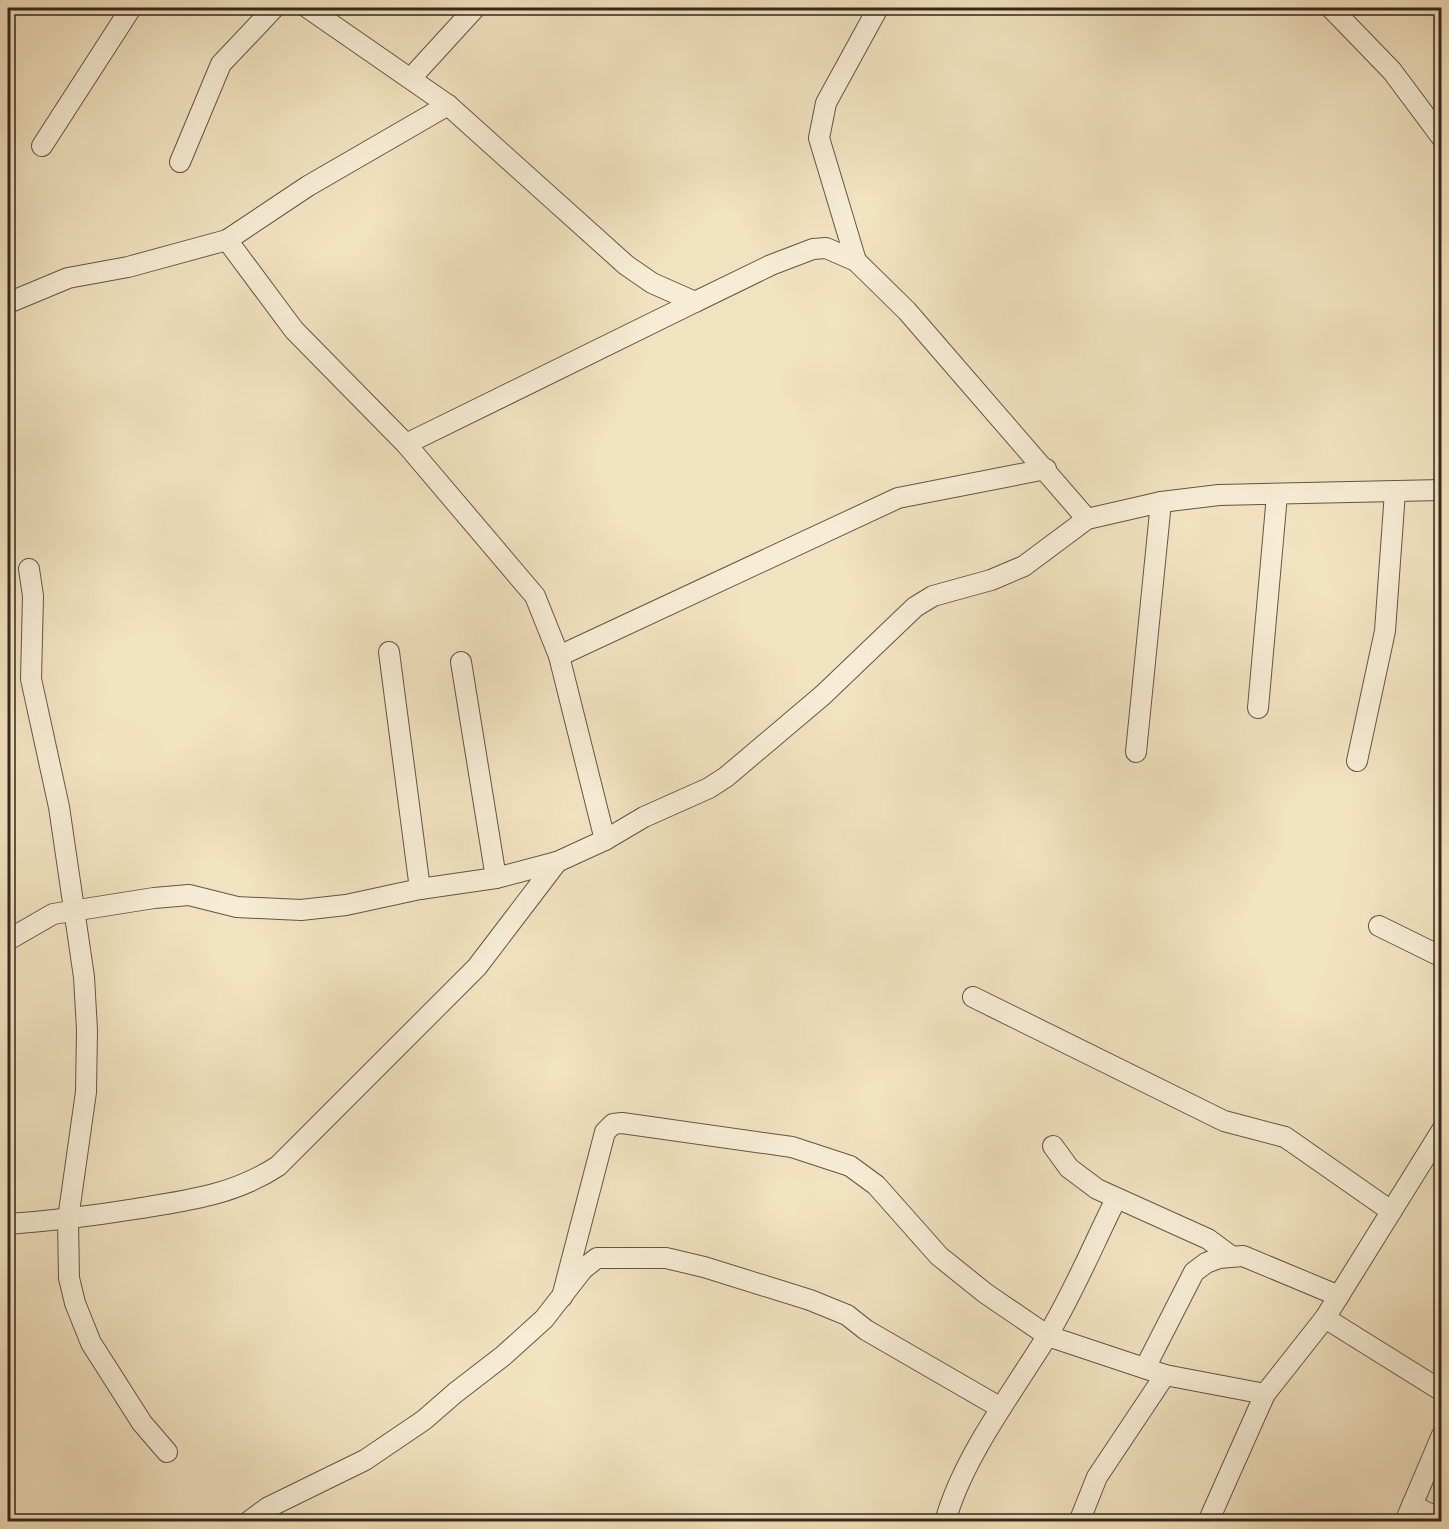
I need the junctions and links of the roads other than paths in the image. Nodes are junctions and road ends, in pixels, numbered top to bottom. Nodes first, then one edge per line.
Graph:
1 (131, 8) edge
2 (274, 8) edge
3 (308, 8) edge
4 (475, 8) edge
5 (878, 8) edge
6 (1331, 8) edge
7 (411, 78) junction
8 (448, 105) junction
9 (1442, 138) edge
10 (42, 146) dead end
11 (180, 162) dead end
12 (227, 240) junction
13 (856, 261) junction
14 (694, 302) junction
15 (8, 303) edge
16 (406, 444) junction
17 (1046, 469) junction
18 (1442, 490) edge
19 (1395, 492) junction
20 (1277, 495) junction
21 (1161, 502) junction
22 (1088, 519) junction
23 (29, 569) dead end
24 (389, 652) dead end
25 (559, 656) junction
26 (461, 662) dead end
27 (1258, 708) dead end
28 (1136, 752) dead end
29 (1357, 761) dead end
30 (605, 840) junction
31 (557, 862) junction
32 (496, 878) junction
33 (420, 889) junction
34 (73, 910) junction
35 (1379, 926) dead end
36 (8, 940) edge
37 (1442, 957) edge
38 (973, 997) dead end
39 (1442, 1130) edge
40 (1053, 1146) dead end
41 (1116, 1199) junction
42 (1391, 1211) junction
43 (68, 1220) junction
44 (8, 1224) edge
45 (1232, 1256) junction
46 (1339, 1296) junction
47 (562, 1297) junction
48 (1325, 1318) junction
49 (1048, 1336) junction
50 (1145, 1368) junction
51 (1165, 1375) junction
52 (1442, 1391) edge
53 (1265, 1394) junction
54 (1001, 1408) junction
55 (1442, 1435) edge
56 (167, 1452) dead end
57 (1408, 1513) edge
58 (1442, 1520) edge
59 (248, 1521) edge
60 (945, 1521) edge
61 (1079, 1521) edge
62 (1209, 1521) edge

1 - 10 street
2 - 11 street
3 - 7 street
4 - 7 street
5 - 13 street
6 - 9 street
7 - 8 street
8 - 12 street
8 - 14 street
12 - 15 street
12 - 16 street
13 - 14 street
13 - 17 street
14 - 16 street
16 - 25 street
17 - 22 street
17 - 25 street
18 - 19 street
19 - 20 street
19 - 29 street
20 - 21 street
20 - 27 street
21 - 22 street
21 - 28 street
22 - 30 street
23 - 34 street
24 - 33 street
25 - 30 street
26 - 32 street
30 - 31 street
31 - 32 street
31 - 43 street
32 - 33 street
33 - 34 street
34 - 36 street
34 - 43 street
35 - 37 street
38 - 42 street
39 - 42 street
40 - 41 street
41 - 45 street
41 - 49 street
42 - 46 street
43 - 44 street
43 - 56 street
45 - 46 street
45 - 50 street
46 - 48 street
47 - 49 street
47 - 54 street
47 - 59 street
48 - 52 street
48 - 53 street
49 - 50 street
49 - 54 street
50 - 51 street
51 - 53 street
51 - 61 street
53 - 62 street
54 - 60 street
55 - 57 street
57 - 58 street

